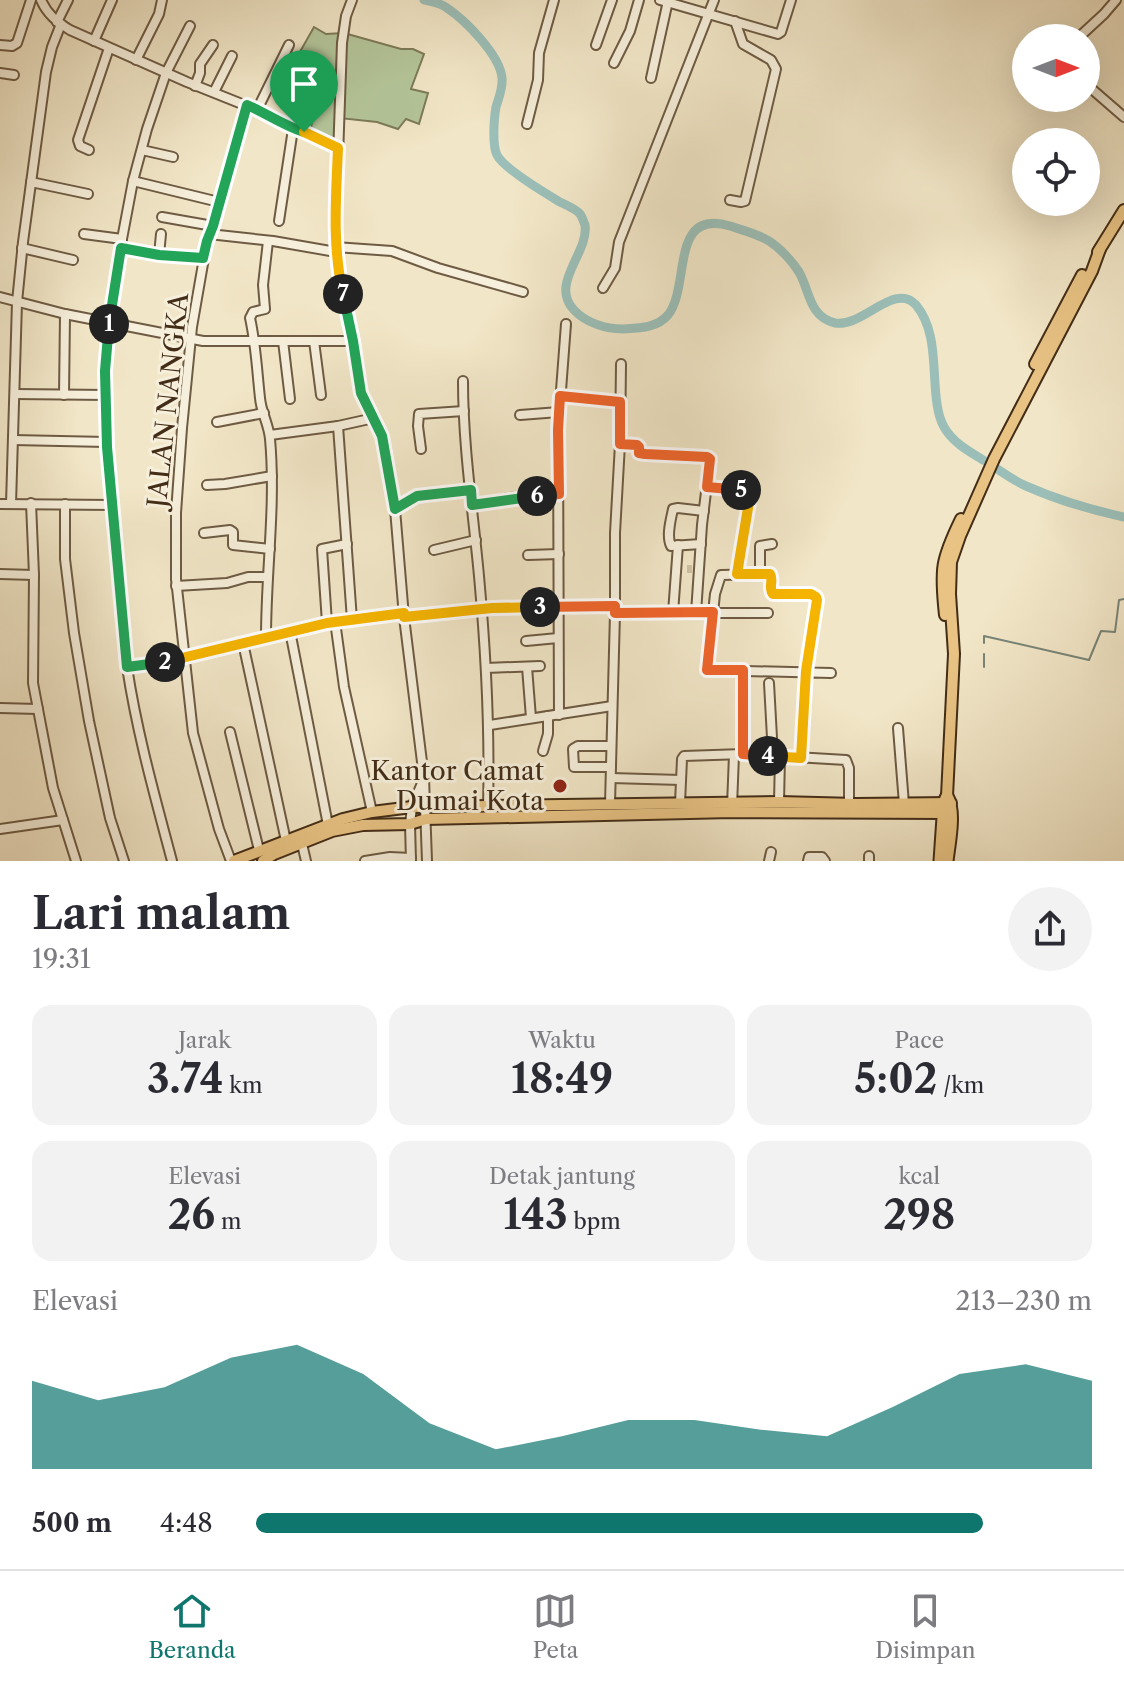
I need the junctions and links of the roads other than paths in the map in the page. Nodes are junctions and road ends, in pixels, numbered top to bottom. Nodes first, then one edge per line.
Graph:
1 (31, 0) edge
2 (41, 0) edge
3 (68, 0) edge
4 (112, 0) edge
5 (162, 0) edge
6 (554, 0) edge
7 (612, 0) edge
8 (639, 0) edge
9 (698, 0) edge
10 (714, 0) edge
11 (791, 0) edge
12 (1116, 0) edge
13 (665, 1) edge
14 (351, 3) edge
15 (696, 11) junction
16 (708, 15) junction
17 (735, 21) junction
18 (59, 23) junction
19 (1093, 24) edge
20 (190, 26) dead end
21 (94, 41) junction
22 (0, 45) edge
23 (213, 45) dead end
24 (289, 45) dead end
25 (596, 45) dead end
26 (109, 48) junction
27 (232, 56) dead end
28 (136, 60) junction
29 (614, 63) dead end
30 (0, 73) edge
31 (166, 73) junction
32 (14, 75) dead end
33 (651, 78) dead end
34 (195, 86) junction
35 (214, 92) junction
36 (1100, 96) edge
37 (247, 105) junction
38 (257, 110) junction
39 (1124, 117) edge
40 (527, 124) dead end
41 (293, 129) junction
42 (338, 148) junction
43 (89, 150) dead end
44 (142, 150) junction
45 (173, 157) dead end
46 (133, 181) junction
47 (31, 182) junction
48 (88, 194) dead end
49 (730, 200) dead end
50 (219, 202) junction
51 (1124, 210) edge
52 (162, 217) dead end
53 (279, 221) dead end
54 (211, 230) junction
55 (84, 234) dead end
56 (161, 234) dead end
57 (268, 241) junction
58 (121, 243) junction
59 (22, 248) junction
60 (336, 249) junction
61 (159, 255) junction
62 (203, 258) junction
63 (73, 260) dead end
64 (603, 288) dead end
65 (523, 292) dead end
66 (0, 297) edge
67 (17, 302) junction
68 (65, 314) junction
69 (109, 323) junction
70 (566, 324) dead end
71 (192, 340) junction
72 (255, 341) junction
73 (283, 341) junction
74 (314, 341) junction
75 (353, 341) junction
76 (621, 364) dead end
77 (463, 381) dead end
78 (15, 394) junction
79 (64, 395) junction
80 (107, 395) junction
81 (321, 395) dead end
82 (560, 396) junction
83 (290, 399) dead end
84 (620, 402) junction
85 (464, 411) junction
86 (559, 412) junction
87 (264, 413) junction
88 (520, 415) dead end
89 (374, 418) junction
90 (217, 422) dead end
91 (338, 426) junction
92 (270, 435) junction
93 (13, 440) junction
94 (107, 442) junction
95 (620, 444) junction
96 (421, 449) dead end
97 (272, 476) junction
98 (207, 485) dead end
99 (707, 487) junction
100 (471, 490) junction
101 (559, 494) junction
102 (31, 503) junction
103 (0, 504) edge
104 (11, 504) junction
105 (65, 504) junction
106 (113, 505) junction
107 (472, 508) junction
108 (395, 509) junction
109 (704, 511) junction
110 (204, 533) dead end
111 (476, 540) junction
112 (347, 544) junction
113 (701, 544) junction
114 (772, 544) dead end
115 (678, 545) junction
116 (270, 549) junction
117 (434, 550) dead end
118 (559, 554) junction
119 (528, 555) dead end
120 (676, 570) junction
121 (694, 570) junction
122 (0, 574) edge
123 (737, 574) junction
124 (34, 575) junction
125 (721, 575) junction
126 (760, 575) junction
127 (267, 577) junction
128 (176, 586) junction
129 (559, 606) junction
130 (482, 609) junction
131 (615, 609) junction
132 (713, 612) junction
133 (673, 613) junction
134 (696, 613) junction
135 (768, 613) dead end
136 (404, 615) junction
137 (352, 620) junction
138 (331, 622) junction
139 (290, 631) junction
140 (266, 637) junction
141 (558, 638) junction
142 (526, 641) dead end
143 (243, 643) junction
144 (183, 657) junction
145 (540, 666) dead end
146 (127, 667) junction
147 (527, 667) junction
148 (486, 668) junction
149 (743, 670) junction
150 (806, 671) junction
151 (831, 673) dead end
152 (769, 683) dead end
153 (612, 706) junction
154 (0, 708) edge
155 (38, 709) junction
156 (559, 715) junction
157 (548, 716) junction
158 (531, 718) junction
159 (490, 725) junction
160 (898, 728) dead end
161 (230, 732) dead end
162 (611, 746) junction
163 (543, 751) dead end
164 (738, 754) junction
165 (776, 756) junction
166 (801, 758) junction
167 (611, 767) junction
168 (424, 778) junction
169 (611, 778) junction
170 (681, 780) junction
171 (779, 802) junction
172 (680, 803) junction
173 (610, 804) junction
174 (849, 804) junction
175 (904, 804) junction
176 (947, 805) junction
177 (412, 807) junction
178 (488, 807) junction
179 (732, 807) junction
180 (372, 812) junction
181 (426, 813) junction
182 (63, 820) junction
183 (410, 824) junction
184 (328, 825) junction
185 (0, 829) edge
186 (286, 841) junction
187 (302, 844) junction
188 (261, 856) edge
189 (411, 860) edge
190 (76, 861) edge
191 (124, 861) edge
192 (172, 861) edge
193 (233, 861) edge
194 (306, 861) edge
195 (365, 861) edge
196 (427, 861) edge
197 (808, 861) edge
198 (825, 861) edge
199 (940, 861) edge
200 (947, 861) edge

1 - 22 street
2 - 18 street
3 - 18 street
4 - 21 street
5 - 28 street
6 - 40 street
7 - 25 street
8 - 29 street
9 - 15 street
10 - 16 street
11 - 17 street
12 - 19 street
13 - 15 street
13 - 33 street
14 - 42 street
15 - 16 street
16 - 17 street
16 - 64 street
17 - 49 street
18 - 21 street
18 - 47 street
20 - 31 street
21 - 26 street
23 - 34 street
24 - 38 street
26 - 28 street
26 - 43 street
27 - 35 street
28 - 31 street
30 - 32 street
31 - 34 street
31 - 44 street
34 - 35 street
35 - 37 street
36 - 39 street
37 - 38 street
37 - 50 street, JALAN NANGKA
38 - 41 street
41 - 42 street
41 - 53 street
42 - 60 street
44 - 45 street
44 - 46 street
46 - 50 street
46 - 58 street
47 - 48 street
47 - 59 street
50 - 54 street, JALAN NANGKA
51 - 176 main road
52 - 54 street
54 - 57 street
54 - 62 street, JALAN NANGKA
55 - 58 street
56 - 61 street
57 - 60 street
57 - 72 street
58 - 61 street
58 - 69 street
59 - 63 street
59 - 67 street
60 - 65 street
60 - 75 street
61 - 62 street
62 - 71 street, JALAN NANGKA
66 - 67 street
67 - 68 street
67 - 78 street
68 - 69 street
68 - 79 street
69 - 71 street
69 - 80 street
70 - 82 street
71 - 72 street
71 - 128 street, JALAN NANGKA
72 - 73 street
72 - 87 street
73 - 74 street
73 - 83 street
74 - 75 street
74 - 81 street
75 - 89 street
76 - 84 street
77 - 85 street
78 - 79 street
78 - 93 street
79 - 80 street
80 - 94 street
82 - 84 street
82 - 86 street
84 - 95 street
85 - 96 street
85 - 100 street
86 - 88 street
86 - 101 street
87 - 90 street
87 - 92 street
89 - 91 street
89 - 108 street
91 - 92 street
91 - 112 street
92 - 97 street
93 - 94 street
93 - 104 street
94 - 106 street
95 - 99 street
95 - 131 street
97 - 98 street
97 - 116 street
99 - 109 street
99 - 123 street
100 - 107 street
100 - 108 street
101 - 107 street
101 - 118 street
102 - 104 street
102 - 105 street
102 - 124 street
103 - 104 street
105 - 106 street
105 - 191 street
106 - 146 street
107 - 111 street
108 - 136 street
109 - 113 street
109 - 115 street
110 - 116 street
111 - 117 street
111 - 130 street
112 - 137 street
112 - 138 street
113 - 115 street
113 - 121 street
114 - 126 street
115 - 120 street
116 - 127 street
118 - 119 street
118 - 129 street
120 - 121 street
120 - 133 street
121 - 125 street
121 - 134 street
122 - 124 street
123 - 125 street
123 - 126 street
124 - 155 street
125 - 132 street
126 - 150 street
127 - 128 street
127 - 140 street
128 - 144 street, JALAN NANGKA
129 - 130 street
129 - 131 street
129 - 141 street
130 - 136 street
130 - 148 street
131 - 133 street
131 - 153 street
132 - 134 street
132 - 135 street
132 - 149 street
133 - 134 street
136 - 137 street
136 - 168 street
137 - 138 street
138 - 139 street
138 - 180 street
139 - 140 street
139 - 184 street
140 - 143 street
141 - 142 street
141 - 156 street
143 - 144 street
143 - 186 street
144 - 146 street
144 - 193 street, JALAN NANGKA
145 - 147 street
146 - 192 street
147 - 148 street
147 - 158 street
148 - 159 street
149 - 150 street
149 - 164 street
150 - 151 street
150 - 166 street
152 - 165 street
153 - 156 street
153 - 162 street
154 - 155 street
155 - 182 street
156 - 157 street
157 - 158 street
157 - 163 street
158 - 159 street
159 - 178 street
160 - 175 street
161 - 188 street
162 - 167 street
162 - 167 street
164 - 165 street
164 - 170 street
164 - 179 street
165 - 166 street
165 - 171 street
166 - 174 street
167 - 169 street
168 - 177 street
168 - 181 street
169 - 170 street
169 - 173 street
170 - 172 street
171 - 174 main road
171 - 179 main road
172 - 173 main road
172 - 179 main road
173 - 178 main road
174 - 175 main road
175 - 176 main road
176 - 179 main road
176 - 199 highway
176 - 200 highway
177 - 180 main road
177 - 181 main road
177 - 183 street
178 - 181 main road
179 - 181 main road
180 - 184 main road
181 - 183 main road
181 - 196 street
182 - 185 street
182 - 190 street
183 - 187 main road
183 - 189 street
184 - 186 main road
186 - 188 main road
187 - 188 main road
187 - 194 street
188 - 193 main road
189 - 195 street
197 - 198 street

